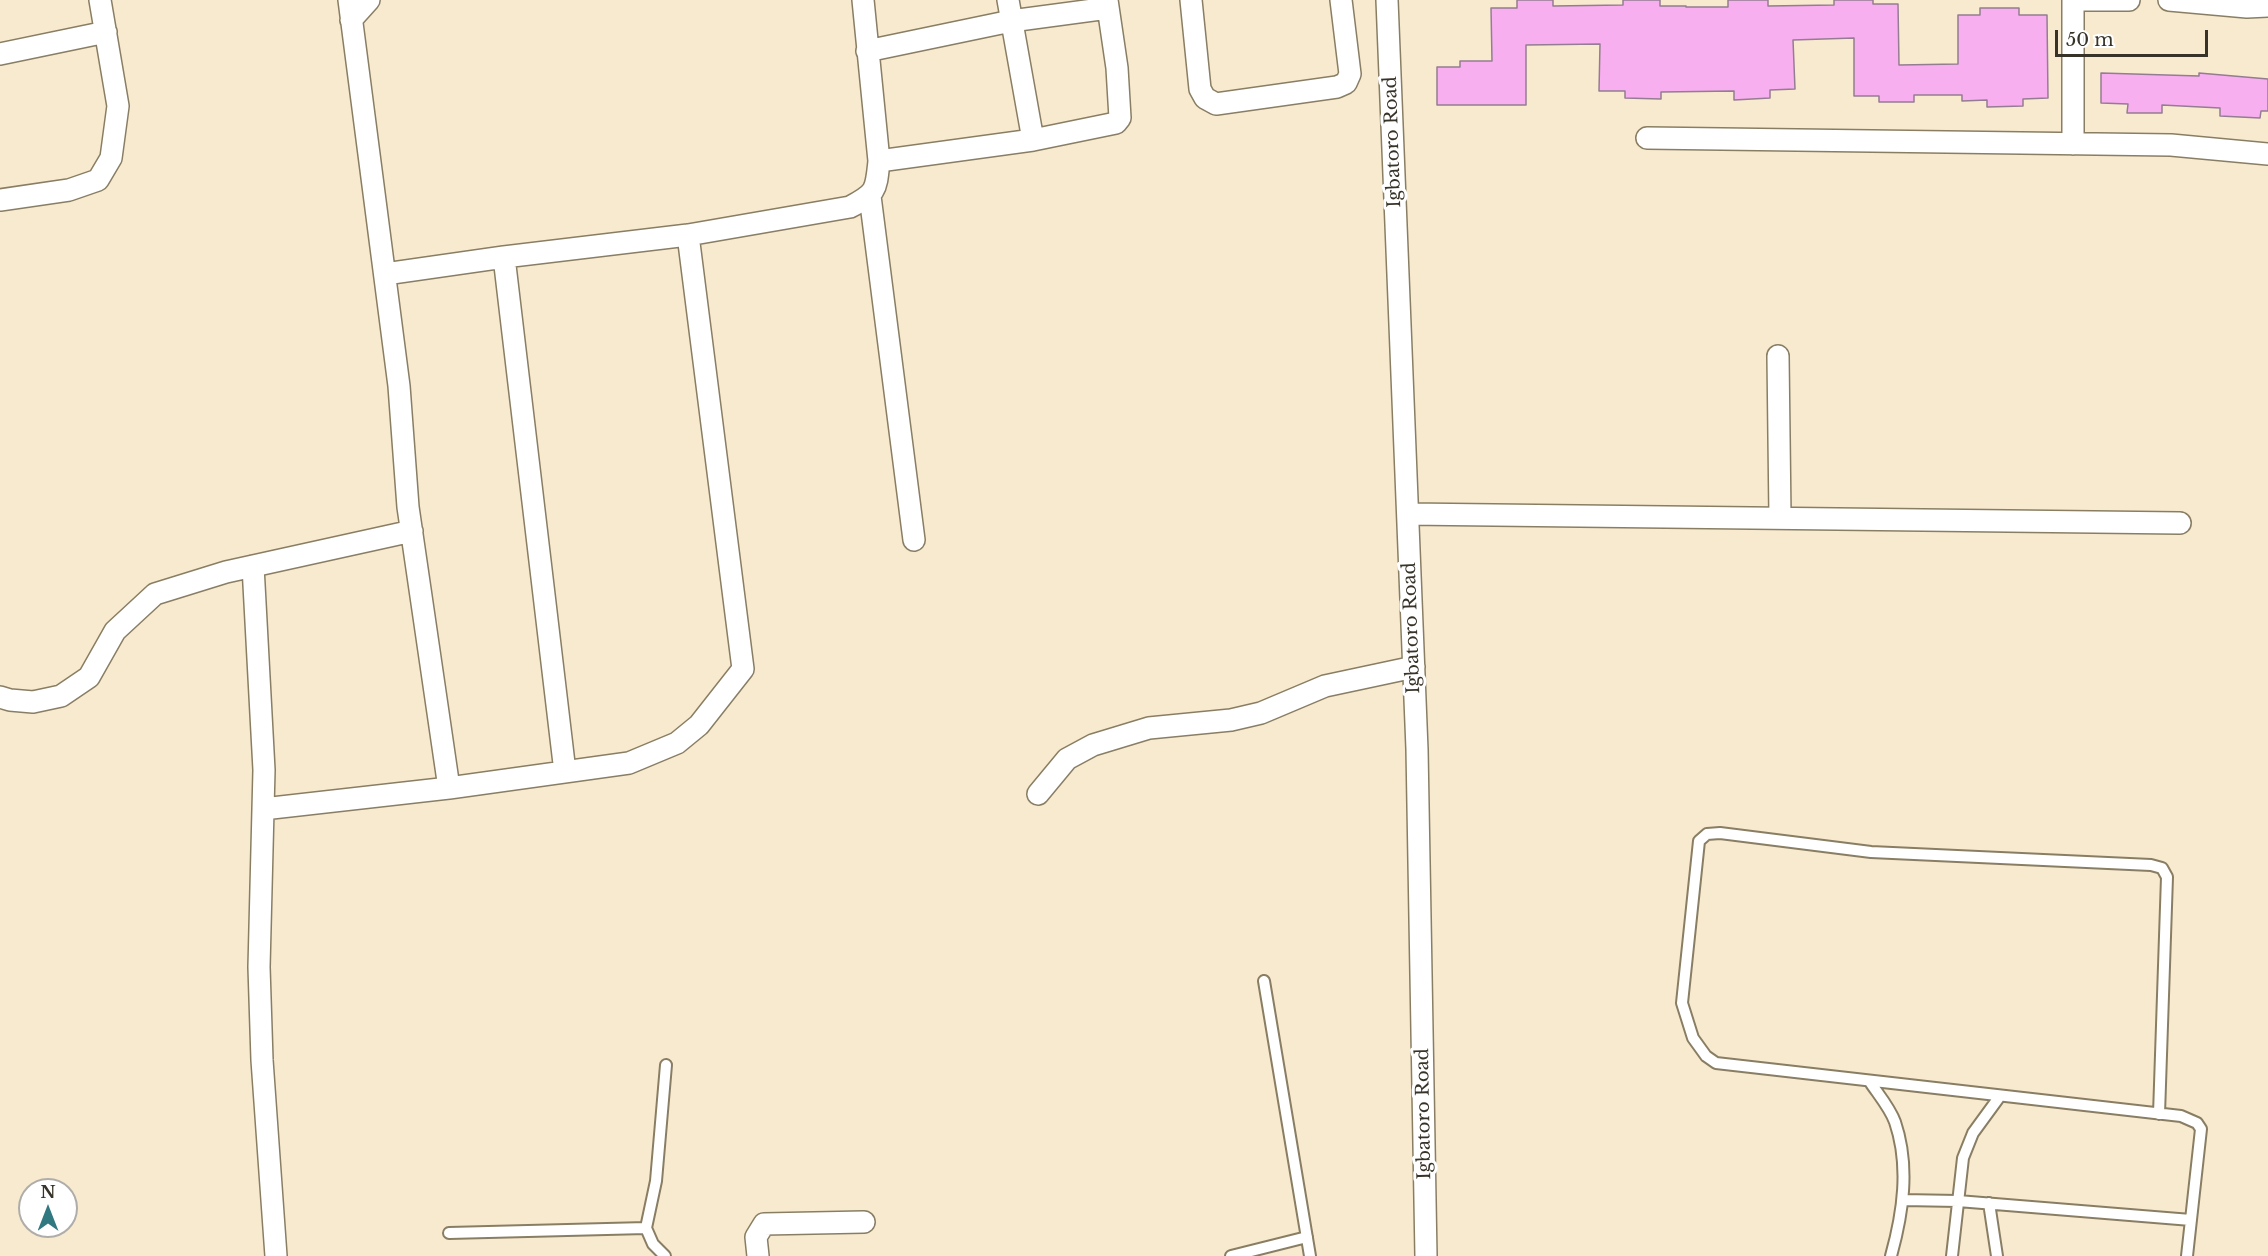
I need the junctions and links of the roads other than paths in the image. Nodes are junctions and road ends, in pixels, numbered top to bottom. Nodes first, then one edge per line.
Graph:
1 (100, 0) edge
2 (369, 0) edge
3 (863, 0) edge
4 (1008, 0) edge
5 (1191, 0) edge
6 (1341, 0) edge
7 (1387, 0) edge
8 (2073, 0) edge
9 (2129, 0) edge
10 (2169, 0) edge
11 (1108, 4) edge
12 (2268, 6) edge
13 (350, 10) edge
14 (1011, 21) junction
15 (106, 32) junction
16 (867, 51) junction
17 (0, 54) edge
18 (1647, 138) dead end
19 (1033, 140) junction
20 (2073, 144) junction
21 (2268, 154) edge
22 (879, 161) junction
23 (870, 196) junction
24 (0, 200) edge
25 (688, 235) junction
26 (504, 257) junction
27 (385, 274) junction
28 (1778, 356) dead end
29 (1408, 514) junction
30 (1780, 517) junction
31 (2180, 524) dead end
32 (412, 531) junction
33 (914, 540) dead end
34 (253, 566) junction
35 (1414, 667) junction
36 (0, 697) edge
37 (565, 772) junction
38 (449, 788) junction
39 (1038, 794) dead end
40 (263, 809) junction
41 (1264, 981) dead end
42 (666, 1065) dead end
43 (1870, 1082) junction
44 (2000, 1096) junction
45 (2159, 1114) junction
46 (1903, 1200) junction
47 (1958, 1201) junction
48 (1989, 1203) junction
49 (2191, 1220) junction
50 (864, 1222) dead end
51 (646, 1228) junction
52 (449, 1233) dead end
53 (1307, 1237) junction
54 (1953, 1254) edge
55 (276, 1256) edge
56 (665, 1256) edge
57 (758, 1256) edge
58 (1231, 1256) edge
59 (1310, 1256) edge
60 (1426, 1256) edge
61 (1891, 1256) edge
62 (1997, 1256) edge
63 (2187, 1256) edge

1 - 15 street
2 - 13 street
3 - 16 street
4 - 14 street
5 - 6 street
7 - 29 street, Igbatoro Road
8 - 9 street
8 - 20 street
10 - 12 street
11 - 14 street
11 - 19 street
13 - 27 street
14 - 16 street
14 - 19 street
15 - 17 street
15 - 24 street
16 - 22 street
18 - 20 street
19 - 22 street
20 - 21 street
22 - 23 street
23 - 25 street
23 - 33 street
25 - 26 street
25 - 37 street
26 - 27 street
26 - 37 street
27 - 32 street
28 - 30 street
29 - 30 street
29 - 35 street, Igbatoro Road
30 - 31 street
32 - 34 street
32 - 38 street
34 - 36 street
34 - 40 street
35 - 39 street
35 - 60 street, Igbatoro Road
37 - 38 street
38 - 40 street
40 - 55 street
41 - 53 lane
42 - 51 lane
43 - 44 lane
43 - 45 lane
43 - 46 lane
44 - 45 lane
44 - 47 lane
45 - 49 lane
46 - 47 lane
46 - 61 lane
47 - 48 lane
47 - 54 lane
48 - 49 lane
48 - 62 lane
49 - 63 lane
50 - 57 street
51 - 52 lane
51 - 56 lane
53 - 58 lane
53 - 59 lane

